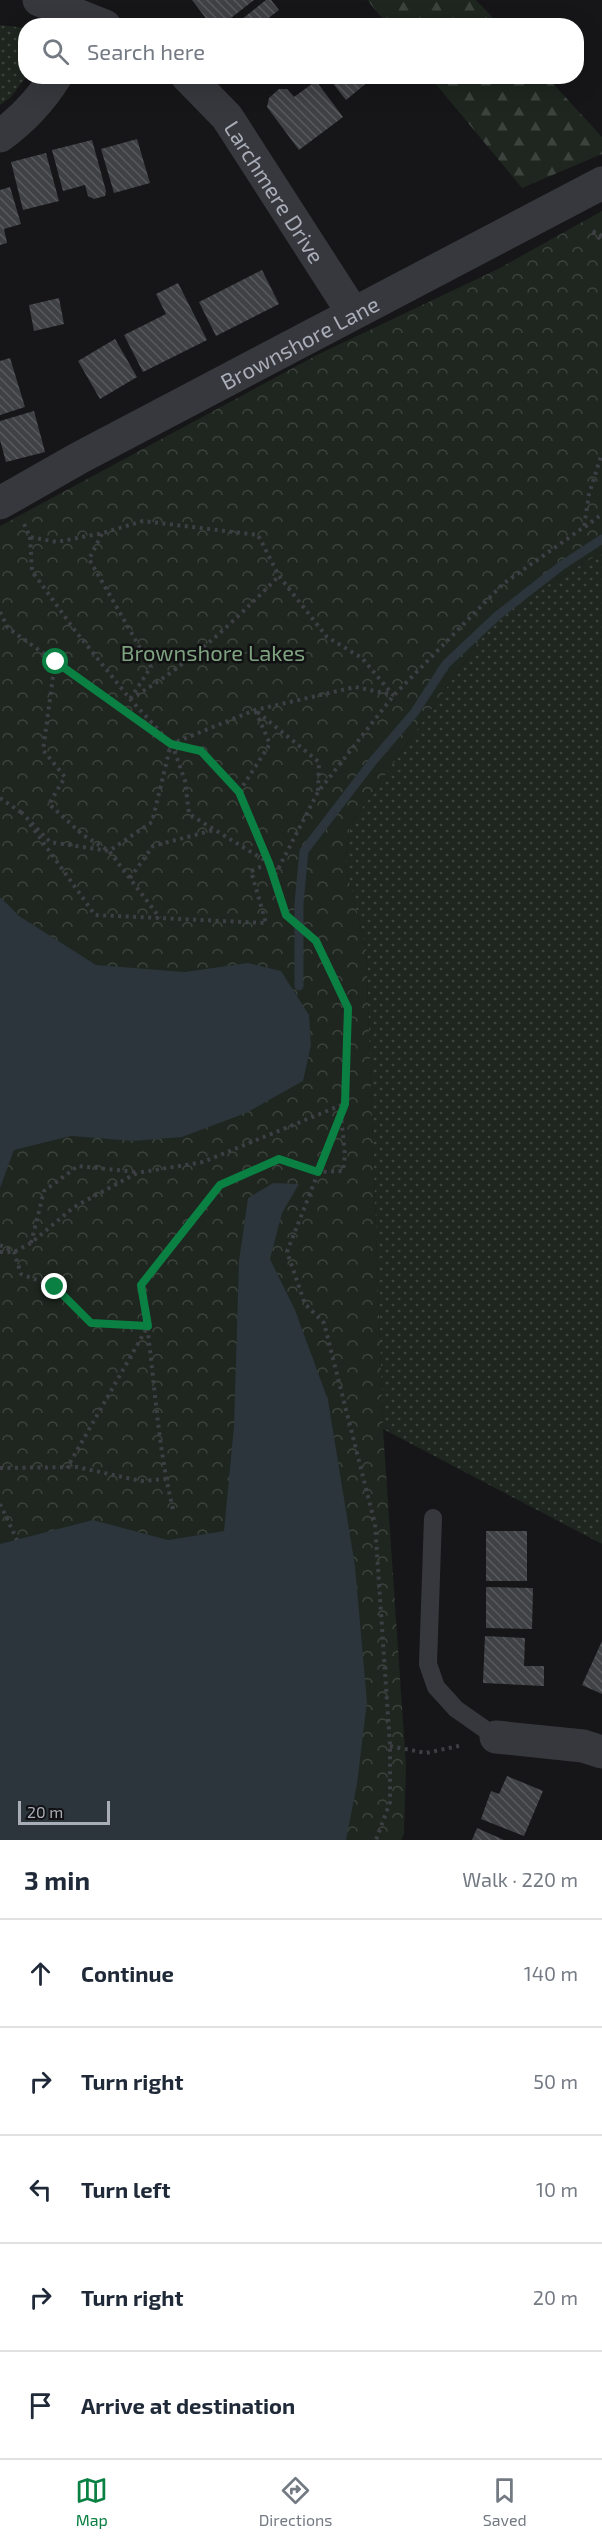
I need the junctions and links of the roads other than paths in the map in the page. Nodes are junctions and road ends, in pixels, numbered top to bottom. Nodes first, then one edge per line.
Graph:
1 (39, 0) edge
2 (78, 18) edge
3 (50, 84) edge
4 (196, 84) edge
5 (0, 136) edge
6 (602, 183) edge
7 (353, 313) junction
8 (10, 510) edge
9 (433, 1518) dead end
10 (496, 1737) joint
11 (602, 1752) edge

1 - 2 street
3 - 5 street
4 - 7 street, Larchmere Drive
6 - 7 street, Brownshore Lane
7 - 8 street, Brownshore Lane
9 - 10 lane
10 - 11 street

